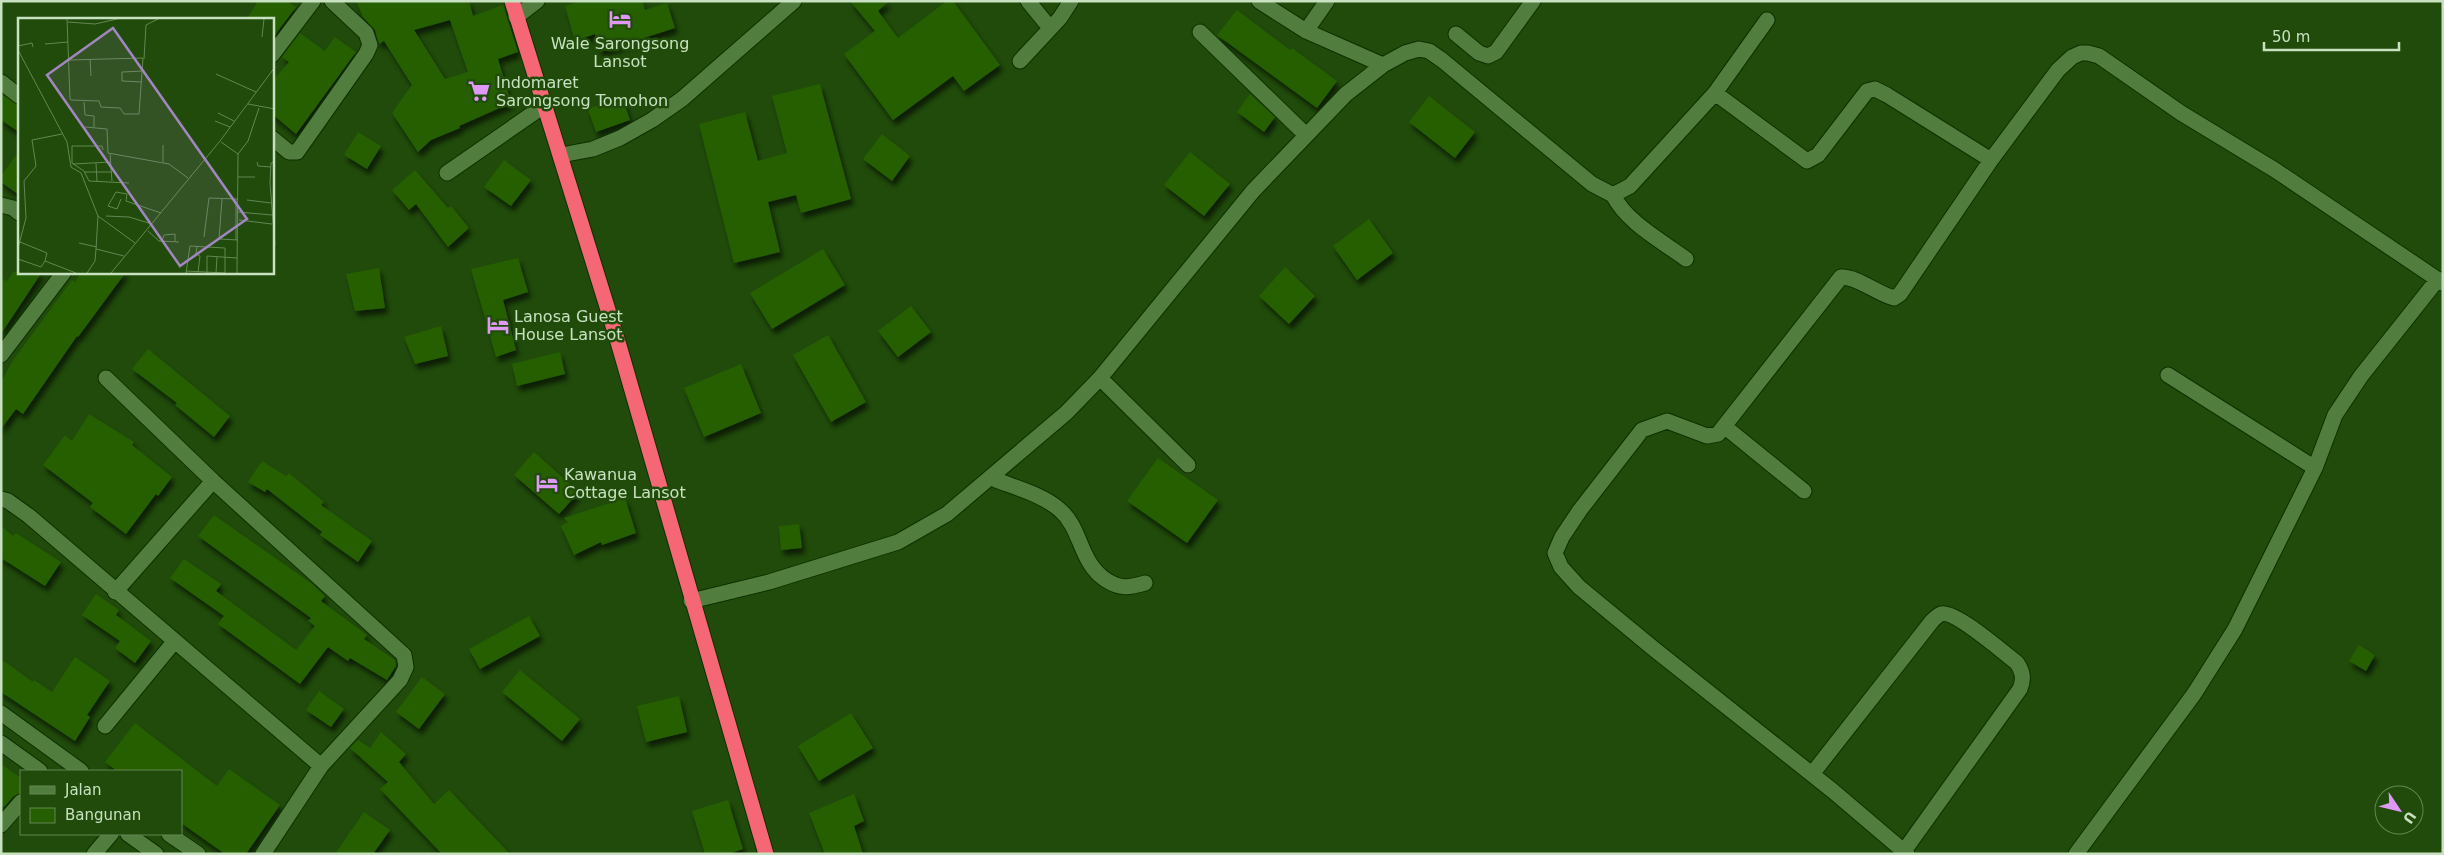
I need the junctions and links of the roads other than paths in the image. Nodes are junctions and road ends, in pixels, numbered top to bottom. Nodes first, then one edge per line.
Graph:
1 (314, 1) edge
2 (332, 1) edge
3 (512, 1) edge
4 (537, 1) edge
5 (794, 1) edge
6 (1028, 1) edge
7 (1071, 1) edge
8 (1259, 1) edge
9 (1327, 1) edge
10 (1533, 1) edge
11 (516, 17) junction
12 (1767, 20) dead end
13 (1050, 28) junction
14 (1306, 31) junction
15 (1200, 32) dead end
16 (1456, 34) dead end
17 (274, 52) edge
18 (1020, 61) dead end
19 (1383, 65) junction
20 (1, 82) edge
21 (1715, 93) junction
22 (18, 95) edge
23 (545, 105) junction
24 (1306, 135) junction
25 (274, 140) edge
26 (561, 155) junction
27 (1991, 160) junction
28 (447, 173) dead end
29 (1613, 195) junction
30 (1, 205) edge
31 (18, 212) edge
32 (1686, 259) dead end
33 (62, 274) edge
34 (2440, 281) edge
35 (1, 355) edge
36 (2168, 375) dead end
37 (106, 378) dead end
38 (1100, 378) junction
39 (1724, 426) junction
40 (1188, 465) dead end
41 (2315, 468) junction
42 (991, 478) junction
43 (213, 481) junction
44 (1804, 491) dead end
45 (1, 499) edge
46 (1146, 583) dead end
47 (115, 592) junction
48 (691, 601) junction
49 (174, 642) junction
50 (1, 713) edge
51 (105, 726) dead end
52 (1, 743) edge
53 (321, 766) junction
54 (39, 770) edge
55 (80, 770) edge
56 (1812, 774) junction
57 (20, 803) edge
58 (1, 825) edge
59 (110, 835) edge
60 (129, 835) edge
61 (170, 835) edge
62 (1905, 852) edge
63 (94, 854) edge
64 (156, 854) edge
65 (198, 854) edge
66 (263, 854) edge
67 (766, 854) edge
68 (2076, 854) edge

1 - 17 street
2 - 25 street
3 - 11 highway
4 - 11 street
5 - 26 street
6 - 13 street
7 - 13 street
8 - 14 street
9 - 14 street
10 - 16 street
11 - 23 highway
12 - 21 street
13 - 18 street
14 - 19 street
15 - 24 street
19 - 24 street
19 - 29 street
20 - 22 street
21 - 27 street
21 - 29 street
23 - 26 highway
23 - 28 street
24 - 38 street
26 - 48 highway
27 - 34 street
27 - 39 street
29 - 32 street
30 - 31 street
33 - 35 street
34 - 41 street
36 - 41 street
37 - 43 street
38 - 40 street
38 - 42 street
39 - 44 street
39 - 56 street
41 - 68 street
42 - 46 street
42 - 48 street
43 - 47 street
43 - 53 street
45 - 47 street
47 - 49 street
48 - 67 highway
49 - 51 street
49 - 53 street
50 - 55 street
52 - 54 street
53 - 66 street
56 - 62 street
56 - 62 street
57 - 58 street
59 - 63 street
60 - 64 street
61 - 65 street

